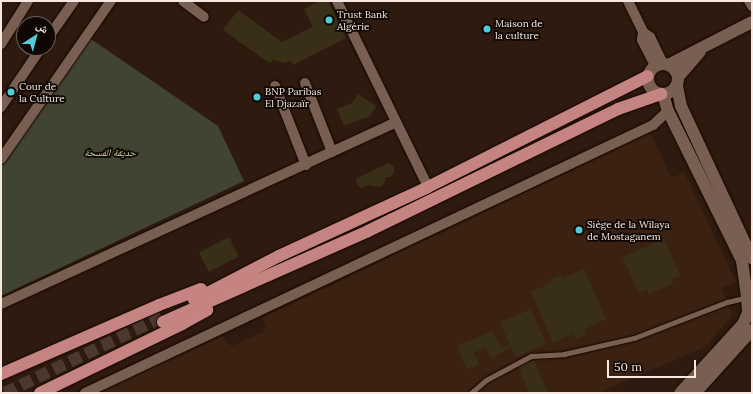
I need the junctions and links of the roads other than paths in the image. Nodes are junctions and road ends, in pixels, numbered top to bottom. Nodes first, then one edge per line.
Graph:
1 (28, 1) edge
2 (74, 1) edge
3 (111, 1) edge
4 (183, 1) edge
5 (337, 1) edge
6 (628, 1) edge
7 (749, 1) edge
8 (752, 6) edge
9 (204, 17) dead end
10 (752, 22) edge
11 (56, 27) edge
12 (1, 44) edge
13 (703, 48) junction
14 (36, 56) edge
15 (659, 68) junction
16 (678, 82) junction
17 (305, 83) dead end
18 (276, 86) dead end
19 (662, 94) junction
20 (1, 107) edge
21 (668, 111) junction
22 (394, 123) junction
23 (332, 152) junction
24 (1, 159) edge
25 (306, 165) junction
26 (428, 188) junction
27 (279, 256) junction
28 (752, 258) edge
29 (287, 266) junction
30 (750, 297) edge
31 (1, 304) edge
32 (749, 327) edge
33 (1, 374) edge
34 (40, 393) edge
35 (86, 393) edge
36 (471, 393) edge
37 (680, 393) edge
38 (695, 393) edge

1 - 12 street
2 - 11 street
3 - 24 street
4 - 9 street
5 - 22 street
6 - 15 street
7 - 8 street
10 - 13 main road
13 - 15 main road
13 - 16 main road
14 - 20 street
15 - 16 main road
15 - 19 main road
15 - 26 highway
16 - 19 main road
16 - 28 main road
17 - 23 street
18 - 25 street
19 - 21 main road
19 - 29 highway
21 - 30 main road
21 - 35 street
22 - 23 street
22 - 26 street
23 - 25 street
25 - 31 street
26 - 27 highway
27 - 29 highway
27 - 33 highway
29 - 34 highway
30 - 32 main road
30 - 36 lane
32 - 37 main road
32 - 38 main road

